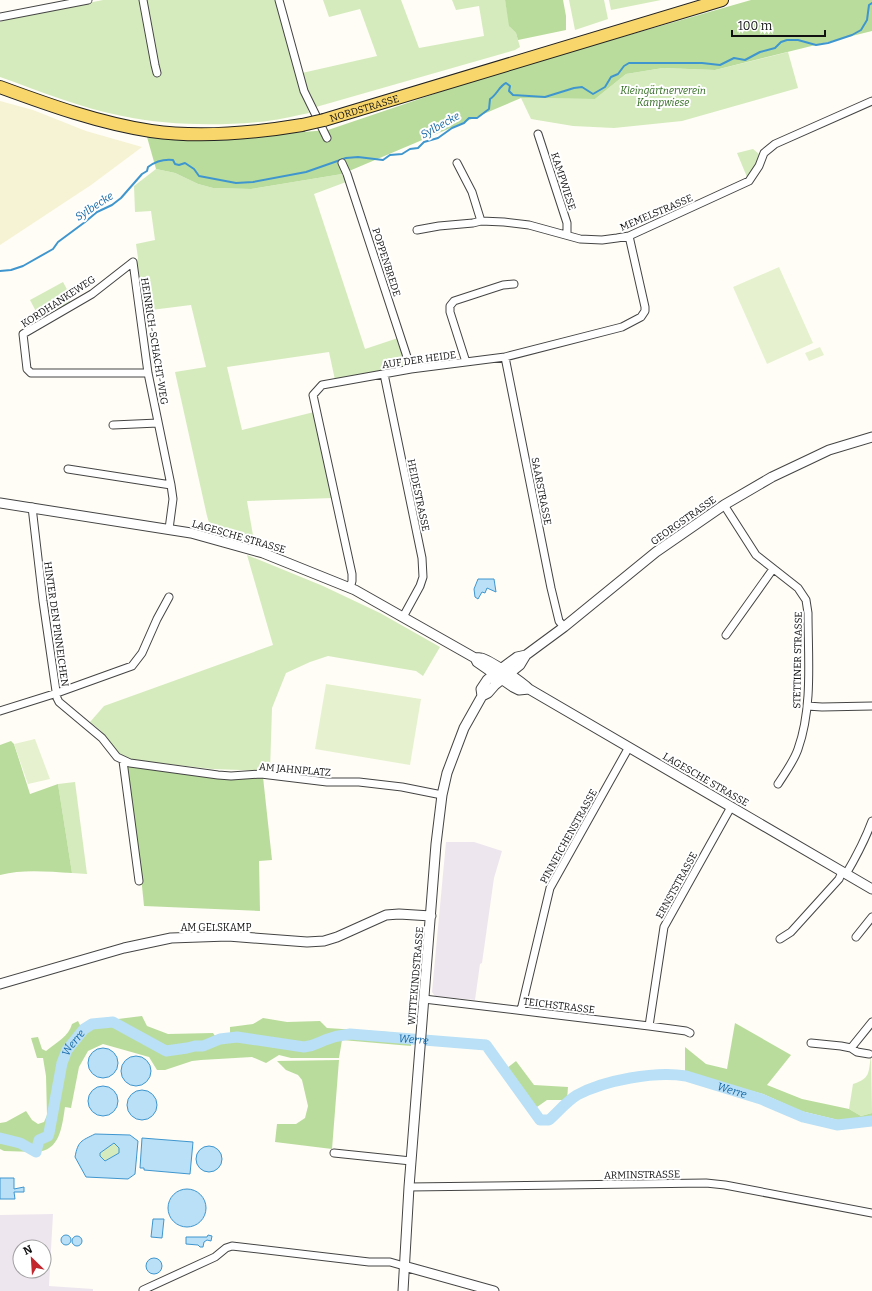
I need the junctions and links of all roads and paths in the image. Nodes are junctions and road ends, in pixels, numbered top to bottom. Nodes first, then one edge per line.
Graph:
1 (88, 0) edge
2 (143, 0) edge
3 (279, 0) edge
4 (722, 0) edge
5 (0, 17) edge
6 (157, 73) dead end
7 (0, 87) edge
8 (872, 101) edge
9 (538, 134) dead end
10 (327, 138) dead end
11 (342, 163) dead end
12 (457, 163) dead end
13 (480, 221) junction
14 (417, 230) dead end
15 (567, 235) junction
16 (629, 236) junction
17 (133, 262) joint
18 (514, 284) dead end
19 (505, 357) junction
20 (466, 362) junction
21 (411, 369) junction
22 (148, 373) junction
23 (384, 374) junction
24 (158, 423) junction
25 (113, 425) dead end
26 (872, 437) edge
27 (68, 469) dead end
28 (171, 485) junction
29 (0, 502) edge
30 (724, 505) junction
31 (32, 507) junction
32 (169, 529) junction
33 (773, 569) junction
34 (350, 588) junction
35 (169, 597) dead end
36 (403, 617) junction
37 (564, 627) junction
38 (726, 635) dead end
39 (501, 674) junction
40 (56, 693) junction
41 (808, 706) junction
42 (872, 706) edge
43 (0, 711) edge
44 (629, 747) junction
45 (123, 761) junction
46 (778, 784) dead end
47 (442, 795) junction
48 (731, 807) junction
49 (872, 821) edge
50 (844, 873) junction
51 (139, 881) dead end
52 (872, 889) edge
53 (431, 916) junction
54 (872, 917) edge
55 (856, 937) dead end
56 (780, 939) dead end
57 (0, 984) edge
58 (424, 999) junction
59 (521, 1010) junction
60 (872, 1022) edge
61 (649, 1026) junction
62 (690, 1033) dead end
63 (811, 1043) dead end
64 (850, 1048) junction
65 (869, 1054) dead end
66 (334, 1154) dead end
67 (411, 1161) junction
68 (409, 1187) junction
69 (872, 1213) edge
70 (404, 1266) junction
71 (143, 1290) dead end
72 (403, 1291) edge
73 (494, 1291) edge

1 - 5 street
2 - 6 street
3 - 10 street
4 - 7 main road, NORDSTRASSE, bridge
8 - 16 street, MEMELSTRASSE
9 - 15 street, KAMPWIESE
11 - 21 street, POPPENBREDE
12 - 13 street
13 - 14 street, MEMELSTRASSE
13 - 15 street, MEMELSTRASSE
15 - 16 street, MEMELSTRASSE
16 - 19 street, AUF DER HEIDE
17 - 22 street, HEINRICH-SCHACHT-WEG
17 - 22 street, KORDHANKEWEG
18 - 20 street
19 - 20 street, AUF DER HEIDE
19 - 37 street, SAARSTRASSE
20 - 21 street, AUF DER HEIDE
21 - 23 street, AUF DER HEIDE
22 - 24 street, HEINRICH-SCHACHT-WEG
23 - 34 street, AUF DER HEIDE
23 - 36 street, HEIDESTRASSE
24 - 25 street
24 - 28 street, HEINRICH-SCHACHT-WEG
26 - 30 street, GEORGSTRASSE
27 - 28 street
28 - 32 street, HEINRICH-SCHACHT-WEG
29 - 31 street, LAGESCHE STRASSE
30 - 33 street, STETTINER STRASSE
30 - 37 street, GEORGSTRASSE
31 - 32 street, LAGESCHE STRASSE
31 - 40 street, HINTER DEN PINNEICHEN
32 - 34 street, LAGESCHE STRASSE
33 - 38 street
33 - 41 street, STETTINER STRASSE
34 - 36 street, LAGESCHE STRASSE
35 - 40 street
36 - 39 street, LAGESCHE STRASSE
37 - 39 street, GEORGSTRASSE
39 - 44 street, LAGESCHE STRASSE
39 - 47 street, WITTEKINDSTRASSE
40 - 43 street
40 - 45 street, HINTER DEN PINNEICHEN
41 - 42 street
41 - 46 street, STETTINER STRASSE
44 - 48 street, LAGESCHE STRASSE
44 - 59 street, PINNEICHENSTRASSE
45 - 47 street, AM JAHNPLATZ
45 - 51 street
47 - 53 street, WITTEKINDSTRASSE
48 - 50 street, LAGESCHE STRASSE
48 - 61 street, ERNSTSTRASSE
49 - 50 street
50 - 52 street, LAGESCHE STRASSE
50 - 56 street
53 - 57 street, AM GELSKAMP
53 - 58 street, WITTEKINDSTRASSE
54 - 55 street
58 - 59 street, TEICHSTRASSE
58 - 67 street, WITTEKINDSTRASSE
59 - 61 street, TEICHSTRASSE
60 - 64 street
61 - 62 street, TEICHSTRASSE
63 - 64 street
64 - 65 street
66 - 67 street
67 - 68 street, WITTEKINDSTRASSE
68 - 69 street, ARMINSTRASSE
68 - 70 street, WITTEKINDSTRASSE
70 - 71 street
70 - 72 street, WITTEKINDSTRASSE
70 - 73 street

